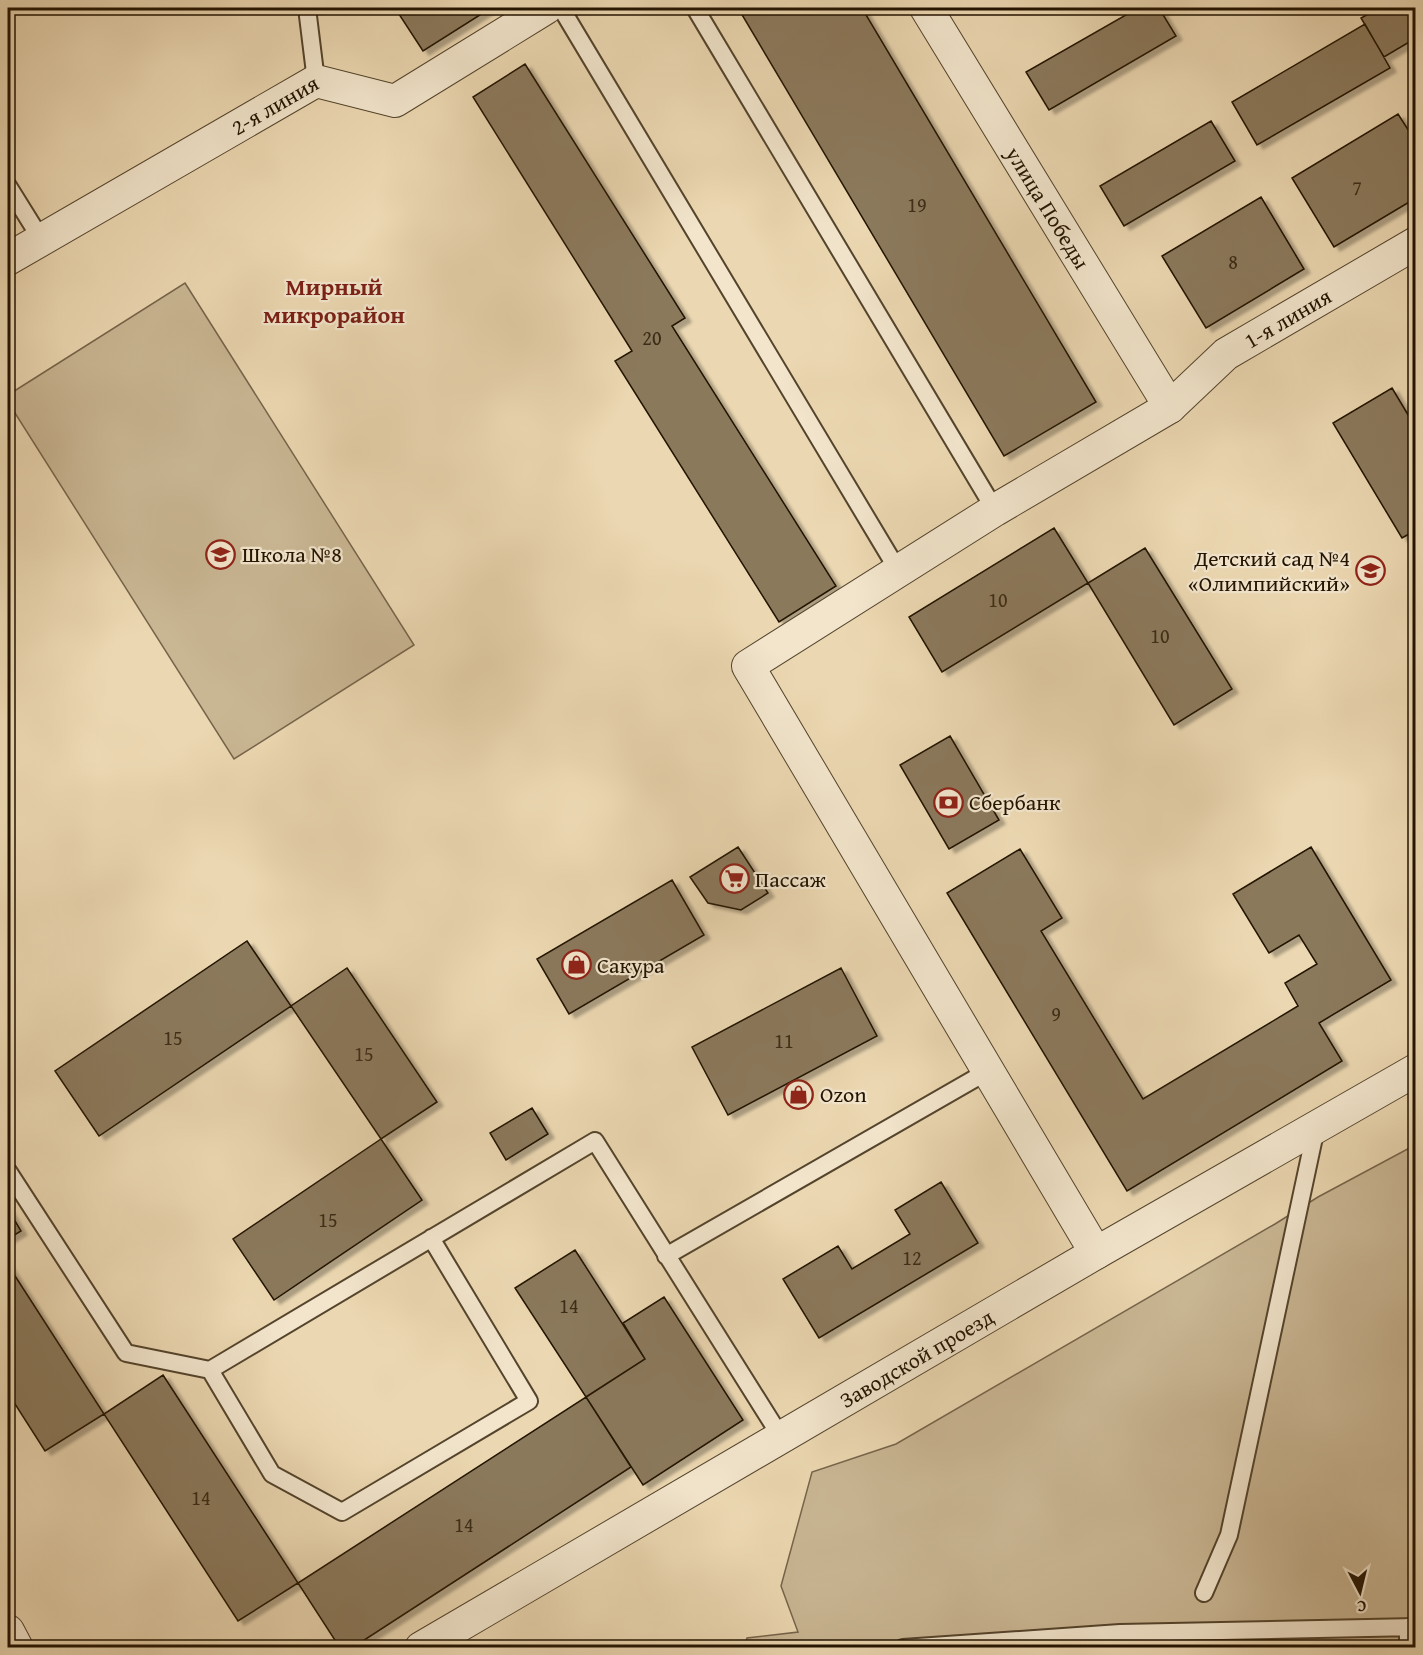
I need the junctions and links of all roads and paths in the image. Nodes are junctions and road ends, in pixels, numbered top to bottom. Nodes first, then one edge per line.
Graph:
1 (308, 8) edge
2 (546, 8) edge
3 (561, 8) edge
4 (696, 8) edge
5 (926, 8) edge
6 (316, 81) junction
7 (8, 186) edge
8 (41, 239) junction
9 (1416, 243) edge
10 (8, 259) edge
11 (1170, 407) junction
12 (995, 510) junction
13 (899, 572) junction
14 (1416, 1070) edge
15 (988, 1071) junction
16 (1316, 1127) junction
17 (8, 1171) edge
18 (431, 1238) junction
19 (1096, 1253) junction
20 (666, 1256) junction
21 (210, 1370) junction
22 (781, 1437) junction
23 (1204, 1593) dead end
24 (1412, 1627) edge
25 (8, 1631) edge
26 (1120, 1640) edge
27 (1163, 1640) edge
28 (17, 1647) edge
29 (421, 1647) edge
30 (903, 1647) edge
31 (1408, 1647) edge

1 - 6 lane
2 - 6 street, 2-я линия
3 - 13 lane
4 - 12 lane
5 - 11 street, улица Победы
6 - 8 street, 2-я линия
7 - 8 lane
8 - 10 street, 2-я линия
9 - 11 street, 1-я линия
11 - 12 street, 1-я линия
12 - 13 street, 1-я линия
13 - 15 street, 1-я линия
14 - 16 street, Заводской проезд
15 - 19 street
15 - 20 lane
16 - 19 street, Заводской проезд
16 - 23 lane
17 - 21 lane
18 - 20 lane
18 - 21 lane
18 - 21 lane
19 - 22 street, Заводской проезд
20 - 22 lane
22 - 29 street, Заводской проезд
24 - 27 lane
24 - 31 lane
25 - 28 street
26 - 27 lane
26 - 30 lane

